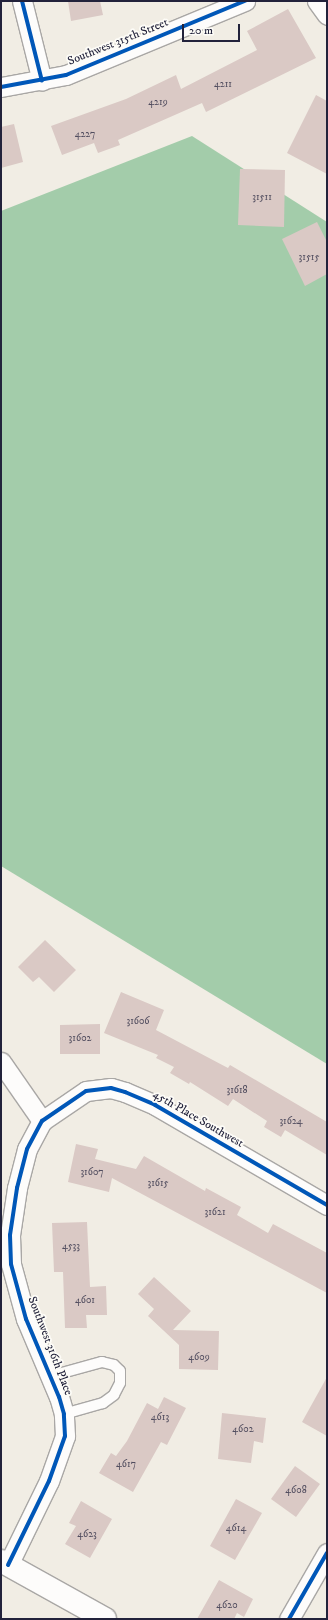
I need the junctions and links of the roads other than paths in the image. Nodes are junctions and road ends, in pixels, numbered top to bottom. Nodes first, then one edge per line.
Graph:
1 (22, 1) edge
2 (245, 1) edge
3 (317, 1) edge
4 (327, 15) edge
5 (42, 81) junction
6 (1, 88) edge
7 (1, 1062) edge
8 (42, 1121) junction
9 (27, 1149) joint
10 (327, 1205) edge
11 (51, 1376) junction
12 (64, 1414) junction
13 (327, 1553) edge
14 (4, 1563) edge
15 (105, 1619) edge
16 (289, 1619) edge

1 - 5 street
2 - 5 street, Southwest 315th Street
3 - 4 street
5 - 6 street, Southwest 315th Street
7 - 8 street
8 - 9 street, 45th Place Southwest
8 - 10 street, 45th Place Southwest
9 - 11 street, Southwest 316th Place
11 - 12 street, Southwest 316th Place
11 - 12 lane
12 - 14 street, Southwest 316th Place
13 - 16 street
14 - 15 main road

